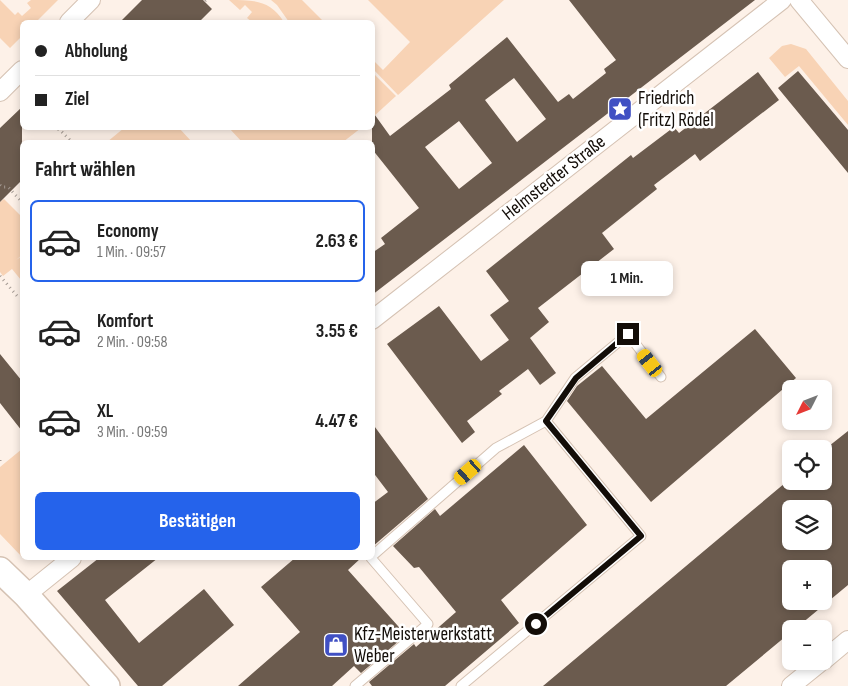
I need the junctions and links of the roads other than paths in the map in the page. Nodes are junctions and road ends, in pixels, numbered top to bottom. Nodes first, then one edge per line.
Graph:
1 (91, 0) edge
2 (782, 0) edge
3 (799, 0) edge
4 (71, 20) edge
5 (848, 59) edge
6 (20, 72) edge
7 (0, 92) edge
8 (375, 318) edge
9 (661, 377) dead end
10 (546, 421) junction
11 (375, 554) edge
12 (70, 560) edge
13 (375, 560) edge
14 (0, 570) edge
15 (26, 595) junction
16 (848, 640) edge
17 (832, 653) edge
18 (811, 670) edge
19 (107, 686) edge
20 (355, 686) edge
21 (461, 686) edge
22 (791, 686) edge

1 - 4 street
2 - 8 street, Helmstedter Straße
3 - 5 street
6 - 7 street
9 - 10 lane
10 - 11 lane
10 - 21 lane
12 - 15 street
13 - 20 lane
14 - 15 main road
15 - 19 main road
16 - 17 street
18 - 22 street

